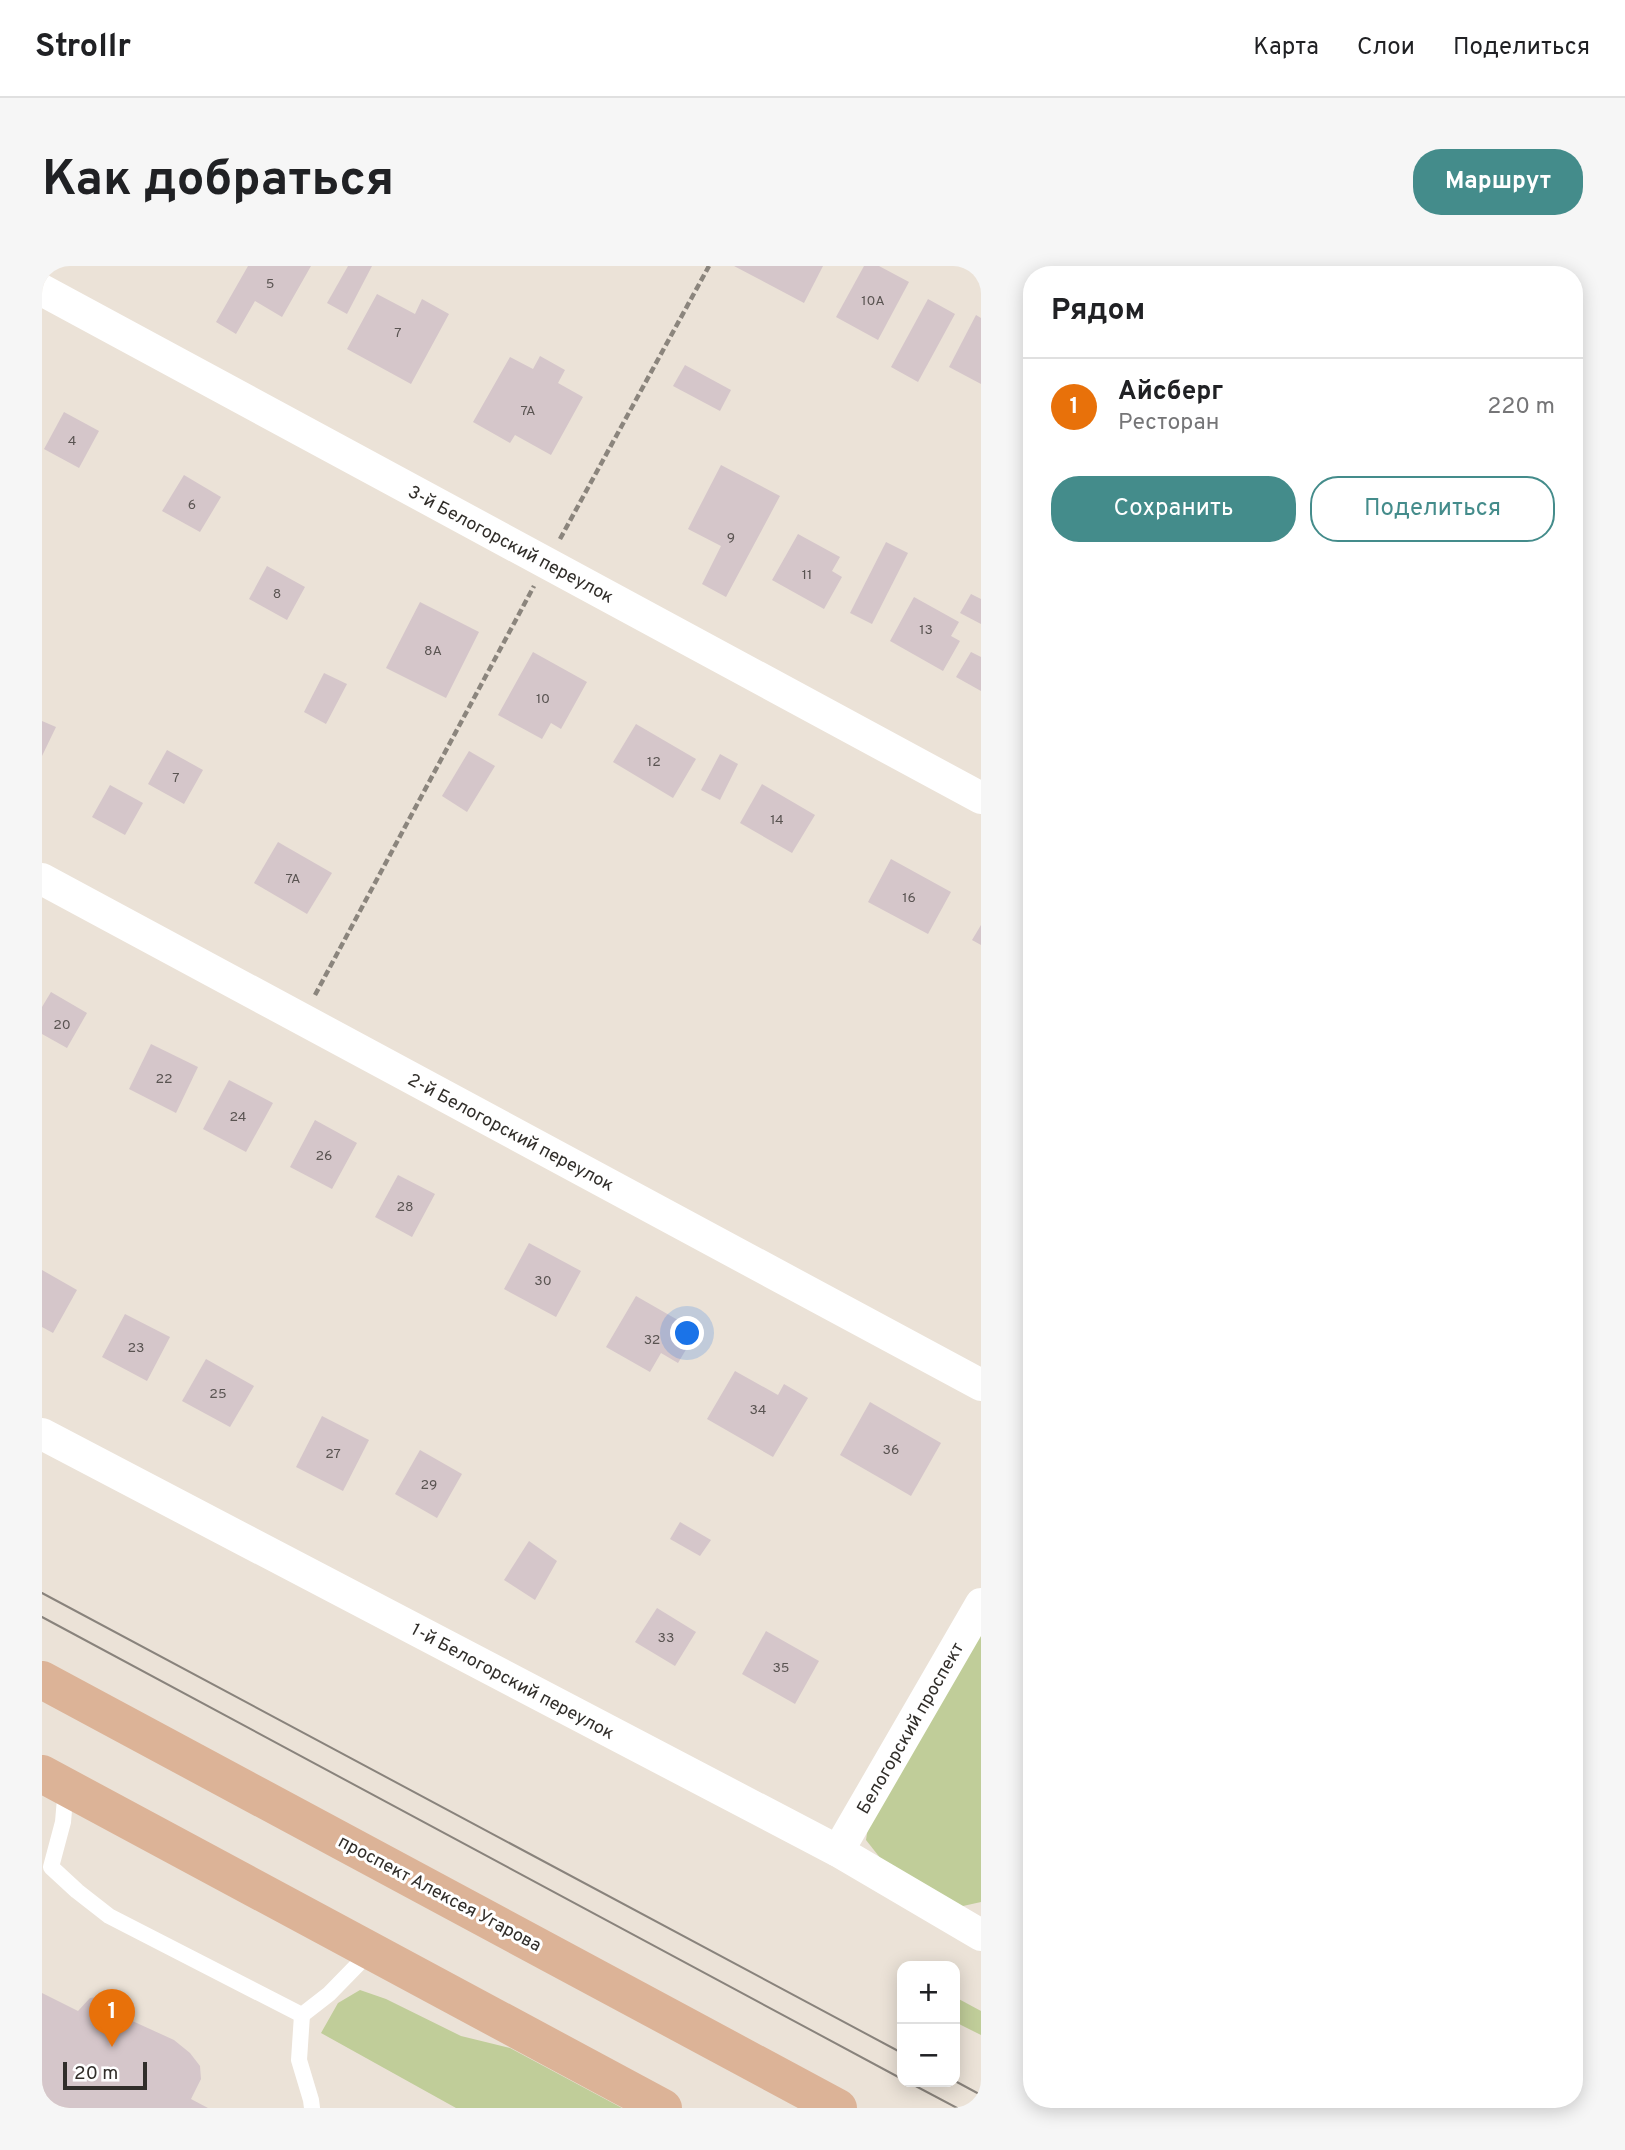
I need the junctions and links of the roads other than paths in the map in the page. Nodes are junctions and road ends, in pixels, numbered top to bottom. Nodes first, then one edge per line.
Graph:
1 (42, 290) edge
2 (981, 797) edge
3 (42, 879) edge
4 (981, 1385) edge
5 (42, 1434) edge
6 (981, 1604) edge
7 (42, 1680) edge
8 (54, 1781) edge
9 (838, 1851) junction
10 (51, 1867) junction
11 (42, 1882) edge
12 (981, 1935) edge
13 (371, 1951) junction
14 (302, 2015) junction
15 (312, 2108) edge
16 (663, 2108) edge
17 (838, 2108) edge

1 - 2 street, 3-й Белогорский переулок
3 - 4 street, 2-й Белогорский переулок
5 - 9 street, 1-й Белогорский переулок
6 - 9 street, Белогорский проспект
7 - 17 main road, проспект Алексея Угарова
8 - 10 lane
8 - 13 main road
9 - 12 street, 1-й Белогорский переулок
10 - 11 lane
10 - 14 lane
13 - 14 lane
13 - 16 main road
14 - 15 lane

